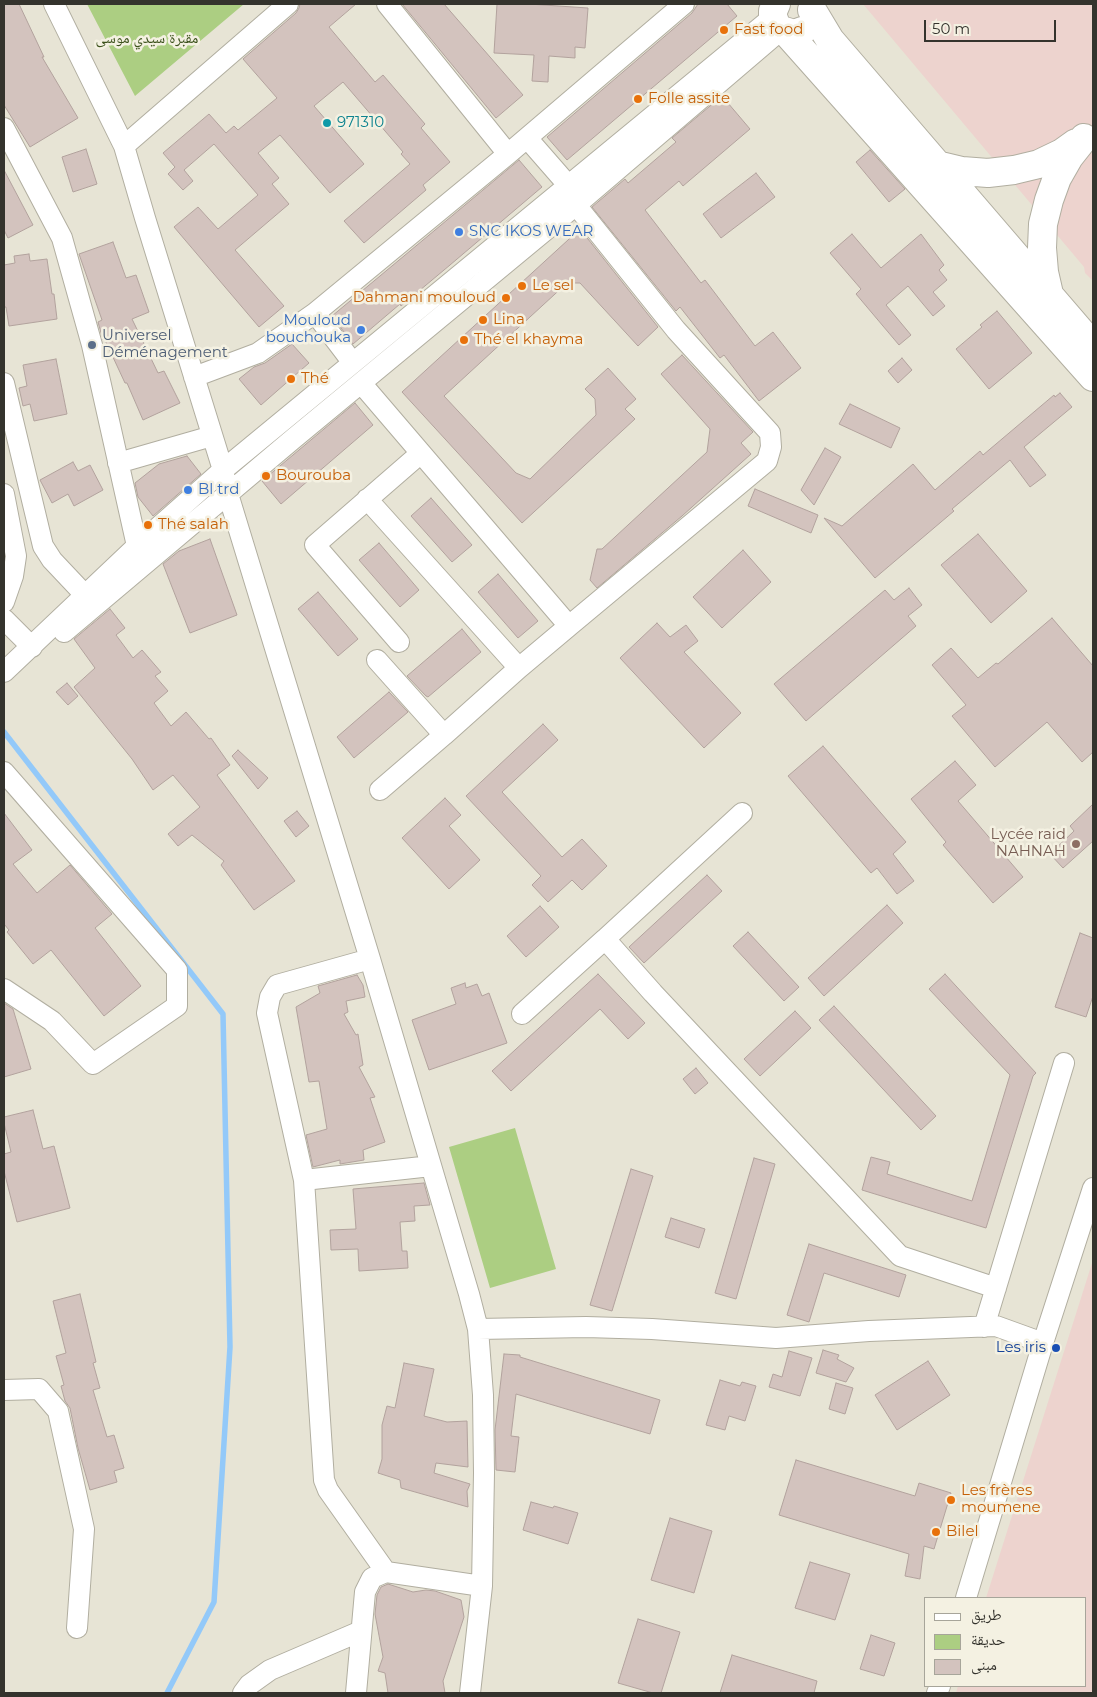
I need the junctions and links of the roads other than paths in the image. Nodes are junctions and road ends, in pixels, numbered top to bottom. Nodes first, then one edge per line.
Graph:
1 (54, 4) edge
2 (288, 4) edge
3 (387, 4) edge
4 (684, 4) edge
5 (810, 7) edge
6 (776, 16) edge
7 (4, 128) edge
8 (527, 138) junction
9 (124, 146) junction
10 (508, 154) junction
11 (937, 165) junction
12 (568, 185) junction
13 (576, 205) junction
14 (1049, 295) junction
15 (315, 313) junction
16 (1093, 346) edge
17 (353, 363) junction
18 (194, 377) junction
19 (1093, 377) edge
20 (4, 383) edge
21 (361, 383) junction
22 (212, 436) junction
23 (421, 453) junction
24 (118, 463) junction
25 (223, 470) junction
26 (4, 494) edge
27 (228, 494) junction
28 (367, 499) junction
29 (137, 546) junction
30 (85, 595) junction
31 (4, 602) edge
32 (4, 619) edge
33 (569, 626) junction
34 (399, 642) dead end
35 (27, 652) junction
36 (377, 660) dead end
37 (519, 668) junction
38 (4, 672) edge
39 (444, 735) junction
40 (4, 772) edge
41 (380, 790) dead end
42 (742, 813) dead end
43 (605, 939) junction
44 (370, 959) junction
45 (4, 989) edge
46 (522, 1014) dead end
47 (1064, 1063) dead end
48 (431, 1166) junction
49 (304, 1180) junction
50 (1093, 1188) edge
51 (996, 1288) junction
52 (984, 1327) junction
53 (478, 1329) junction
54 (1043, 1343) junction
55 (4, 1390) edge
56 (386, 1572) junction
57 (482, 1586) junction
58 (966, 1597) edge
59 (77, 1628) dead end
60 (361, 1631) junction
61 (243, 1693) edge
62 (356, 1693) edge
63 (470, 1693) edge

1 - 9 street
2 - 9 street
3 - 10 street
4 - 8 street
5 - 6 highway
5 - 11 highway
6 - 12 street
6 - 13 street
6 - 19 highway
7 - 24 street
8 - 10 street
8 - 12 street
9 - 18 street
10 - 15 street
11 - 14 highway
11 - 14 highway
12 - 13 street
12 - 17 street
13 - 21 street
13 - 33 street
14 - 16 highway
15 - 17 street
15 - 18 street
17 - 25 street
18 - 22 street
20 - 30 street
21 - 23 street
21 - 27 street
22 - 24 street
22 - 25 street
23 - 28 street
23 - 33 street
24 - 29 street
25 - 27 street
25 - 29 street
26 - 31 street
27 - 35 street
27 - 44 street
28 - 34 street
28 - 37 street
29 - 30 street
30 - 35 street
32 - 35 street
33 - 37 street
35 - 38 street
36 - 39 street
37 - 39 street
39 - 41 street
40 - 45 street
42 - 43 street
43 - 46 street
43 - 51 street
44 - 48 street
44 - 49 street
47 - 51 street
48 - 49 street
48 - 53 street
49 - 56 street
50 - 54 street
51 - 52 street
52 - 53 street
52 - 54 street
53 - 57 street
54 - 58 street
55 - 59 street
56 - 57 street
56 - 60 street
57 - 63 street
60 - 61 street
60 - 62 street

